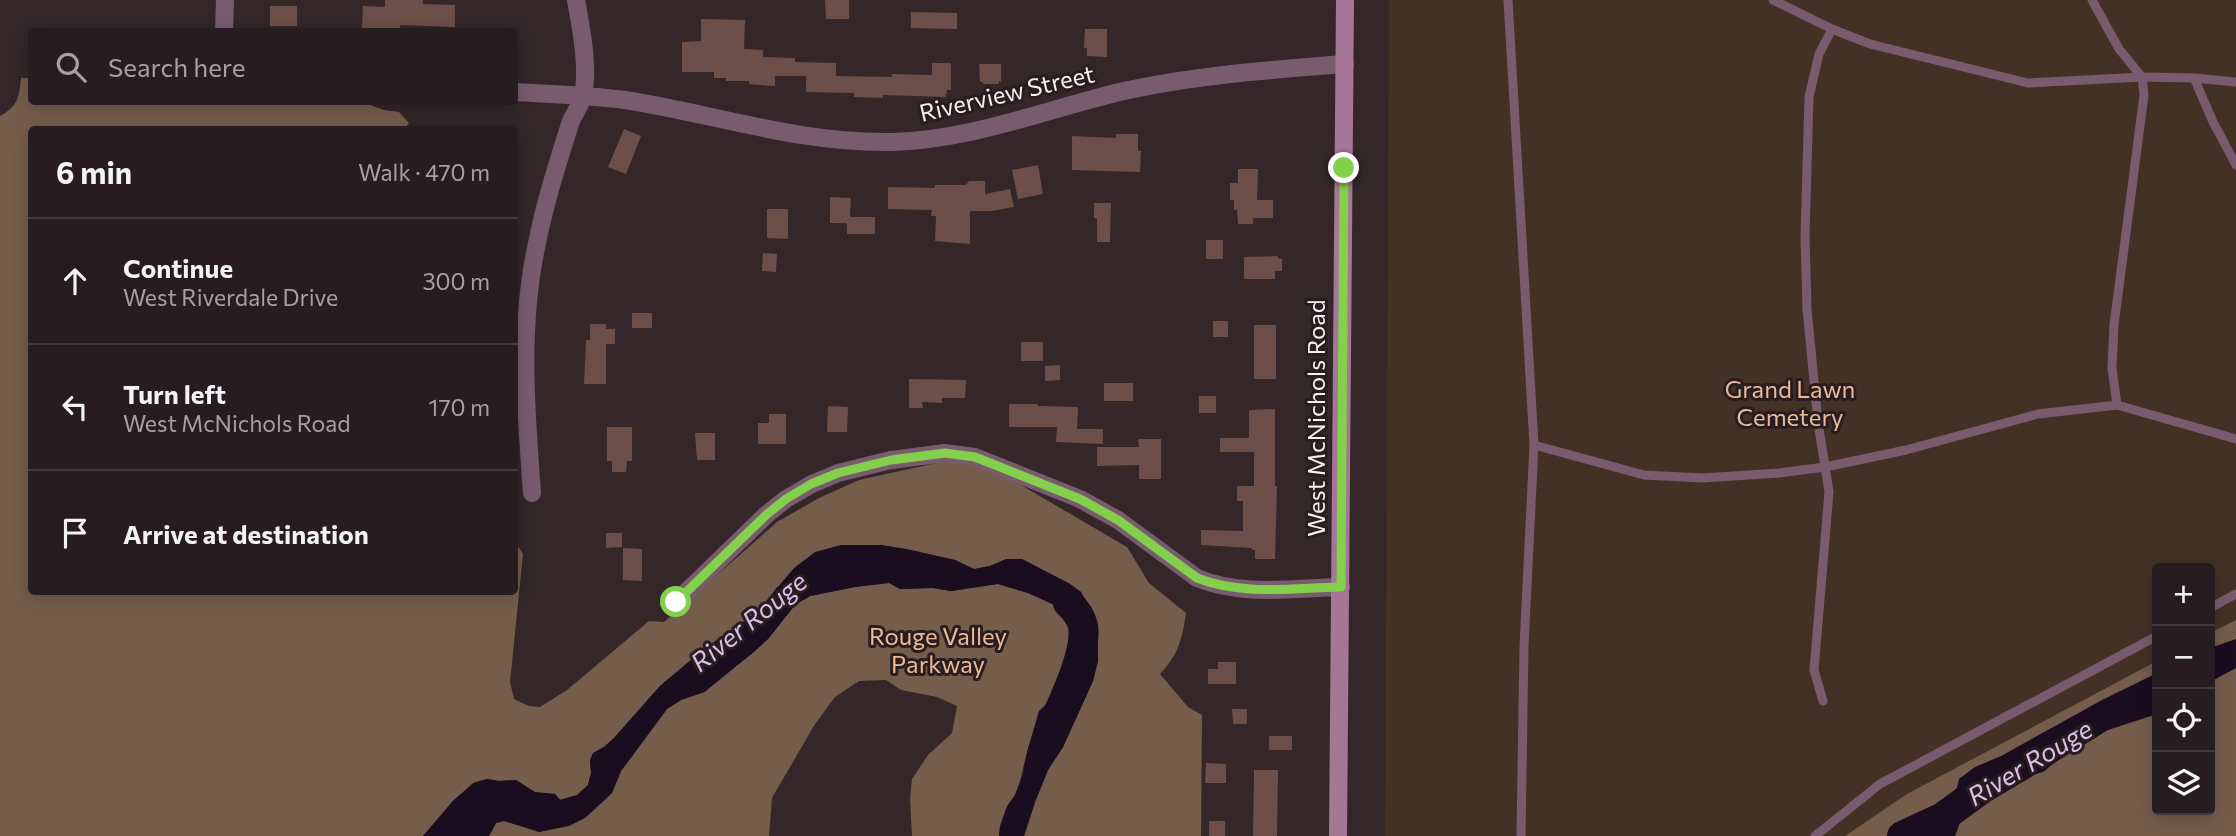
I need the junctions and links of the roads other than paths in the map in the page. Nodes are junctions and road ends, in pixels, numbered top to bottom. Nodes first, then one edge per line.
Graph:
1 (225, 0) edge
2 (576, 0) edge
3 (1345, 0) edge
4 (1508, 0) edge
5 (1773, 0) edge
6 (2092, 0) edge
7 (224, 28) edge
8 (1832, 29) junction
9 (1345, 64) junction
10 (2142, 77) junction
11 (2194, 78) junction
12 (2236, 82) edge
13 (518, 92) edge
14 (583, 96) junction
15 (2236, 165) edge
16 (2117, 405) junction
17 (2236, 439) edge
18 (1534, 445) junction
19 (1825, 467) junction
20 (532, 493) dead end
21 (1341, 587) junction
22 (2236, 594) edge
23 (2215, 605) edge
24 (672, 606) dead end
25 (2152, 639) edge
26 (1823, 701) dead end
27 (1338, 836) edge
28 (1521, 836) edge
29 (1815, 836) edge

1 - 7 street
2 - 14 street
3 - 9 main road, West McNichols Road
4 - 18 lane
5 - 8 lane
6 - 10 lane
8 - 10 lane
8 - 19 lane
9 - 14 street, Riverview Street
9 - 21 main road, West McNichols Road
10 - 11 lane
10 - 16 lane
11 - 12 lane
11 - 15 lane
13 - 14 street, Riverview Street
14 - 20 street
16 - 17 lane
16 - 19 lane
18 - 19 lane
18 - 28 lane
19 - 26 lane
21 - 24 street
21 - 27 main road, West McNichols Road
22 - 23 lane
25 - 29 lane

